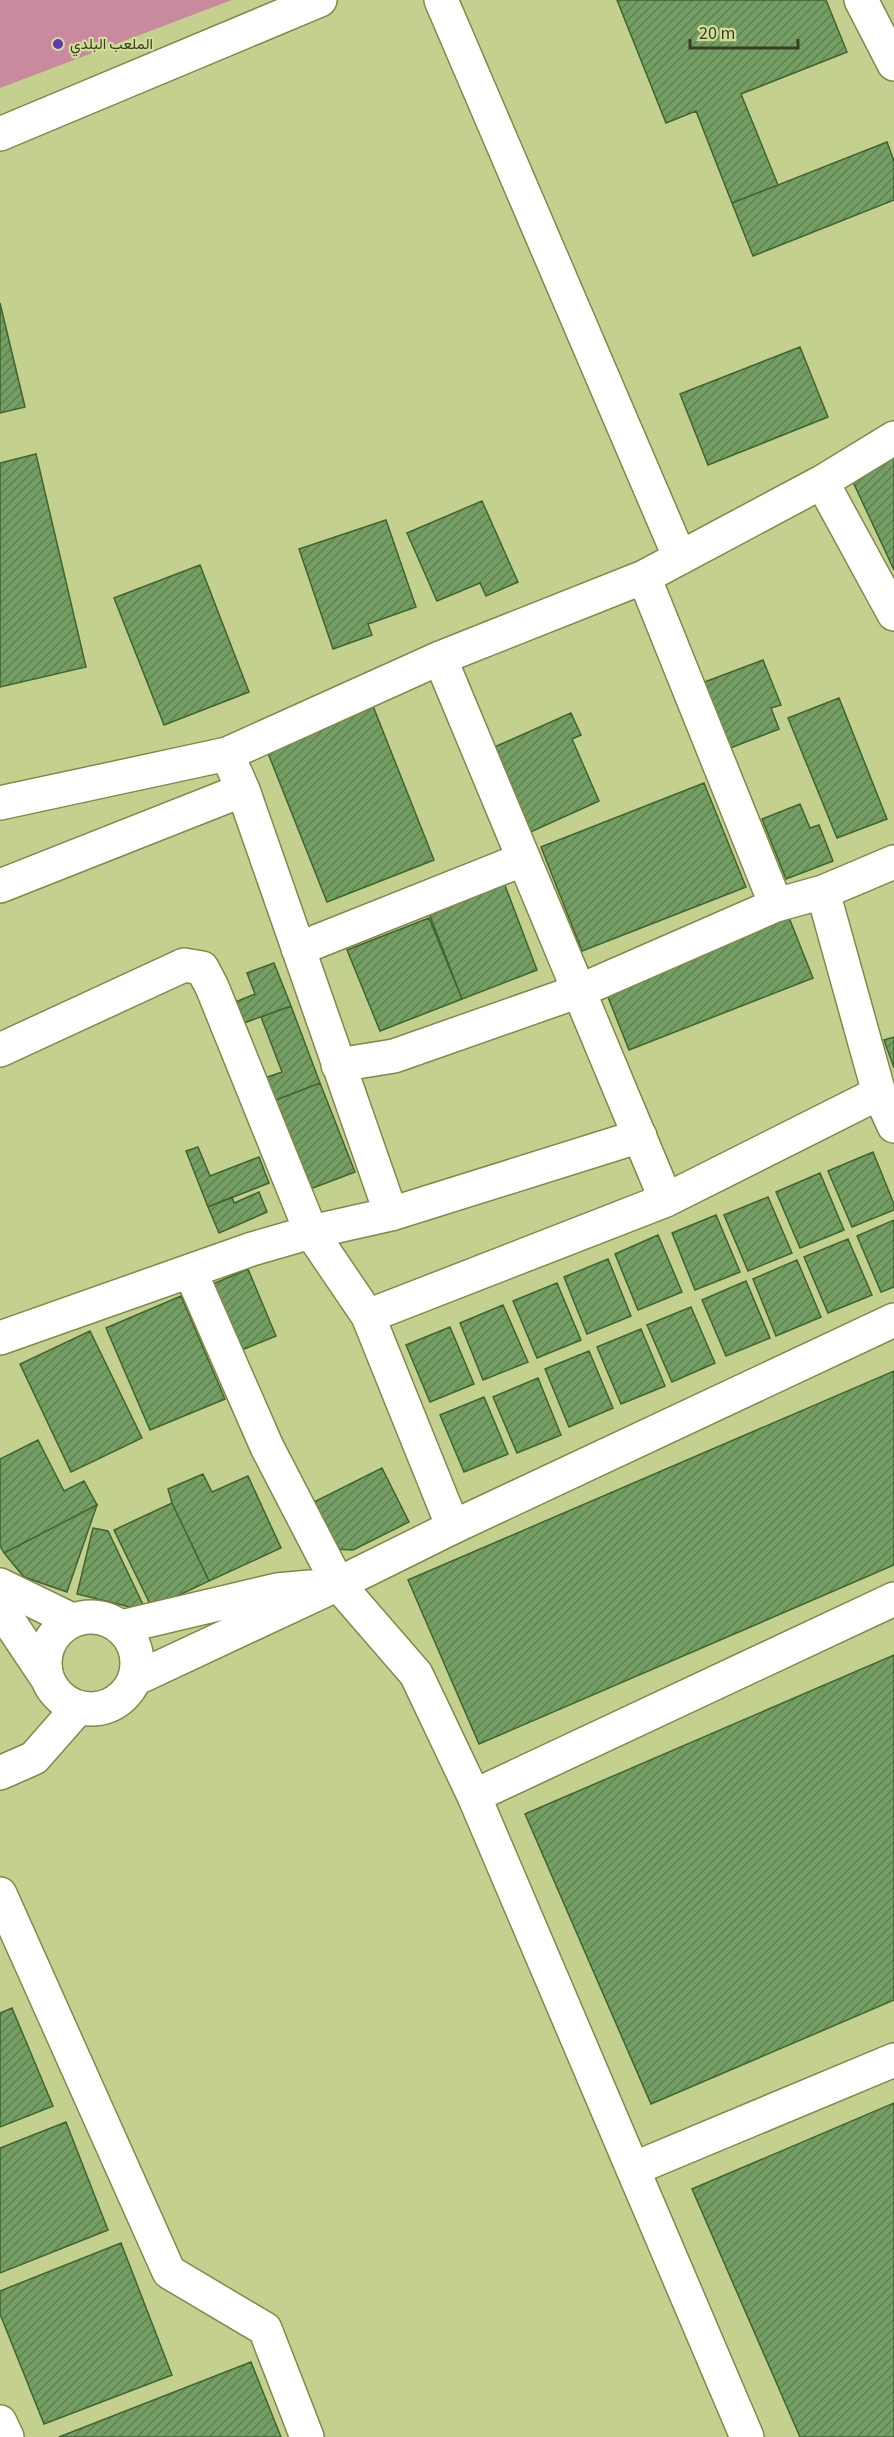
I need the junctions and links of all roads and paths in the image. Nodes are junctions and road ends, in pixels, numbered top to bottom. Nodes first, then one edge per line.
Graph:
1 (320, 0) edge
2 (441, 0) edge
3 (861, 0) edge
4 (894, 64) edge
5 (0, 134) edge
6 (894, 438) edge
7 (822, 482) junction
8 (680, 558) junction
9 (644, 577) junction
10 (894, 614) edge
11 (440, 658) junction
12 (227, 754) junction
13 (243, 790) junction
14 (0, 803) edge
15 (524, 859) junction
16 (894, 862) edge
17 (0, 886) edge
18 (823, 891) junction
19 (776, 905) junction
20 (298, 949) junction
21 (579, 990) junction
22 (0, 1050) edge
23 (338, 1065) junction
24 (879, 1093) junction
25 (894, 1126) edge
26 (640, 1136) junction
27 (666, 1200) junction
28 (391, 1214) junction
29 (311, 1232) junction
30 (190, 1271) junction
31 (368, 1316) junction
32 (894, 1320) edge
33 (0, 1338) edge
34 (453, 1527) junction
35 (338, 1584) junction
36 (0, 1585) edge
37 (894, 1599) edge
38 (0, 1608) edge
39 (72, 1620) junction
40 (121, 1627) junction
41 (47, 1678) junction
42 (135, 1679) junction
43 (78, 1708) junction
44 (0, 1773) edge
45 (474, 1796) junction
46 (0, 1894) edge
47 (894, 2060) edge
48 (633, 2169) junction
49 (0, 2422) edge
50 (740, 2435) edge
51 (7, 2437) edge
52 (307, 2437) edge

1 - 5 street
2 - 8 street
3 - 4 street
6 - 7 street
7 - 8 street
7 - 10 street
8 - 9 street
9 - 11 street
9 - 19 street
11 - 12 street
11 - 15 street
12 - 13 street
12 - 14 street
13 - 17 street
13 - 20 street
15 - 20 street
15 - 21 street
16 - 18 street
18 - 19 street
18 - 24 street
19 - 21 street
20 - 23 street
21 - 23 street
21 - 26 street
22 - 29 street
23 - 28 street
24 - 25 street
24 - 27 street
26 - 27 street
26 - 28 street
27 - 31 street
28 - 29 street
29 - 30 street
29 - 31 street
30 - 33 street
30 - 35 street
31 - 34 street
32 - 34 street
34 - 35 street
35 - 40 street
35 - 42 street
35 - 45 street
36 - 39 street
37 - 45 street
38 - 41 street
39 - 40 street
39 - 41 street
40 - 42 street
41 - 43 street
42 - 43 street
43 - 44 street
45 - 48 street
46 - 52 street
47 - 48 street
48 - 50 street
49 - 51 street

